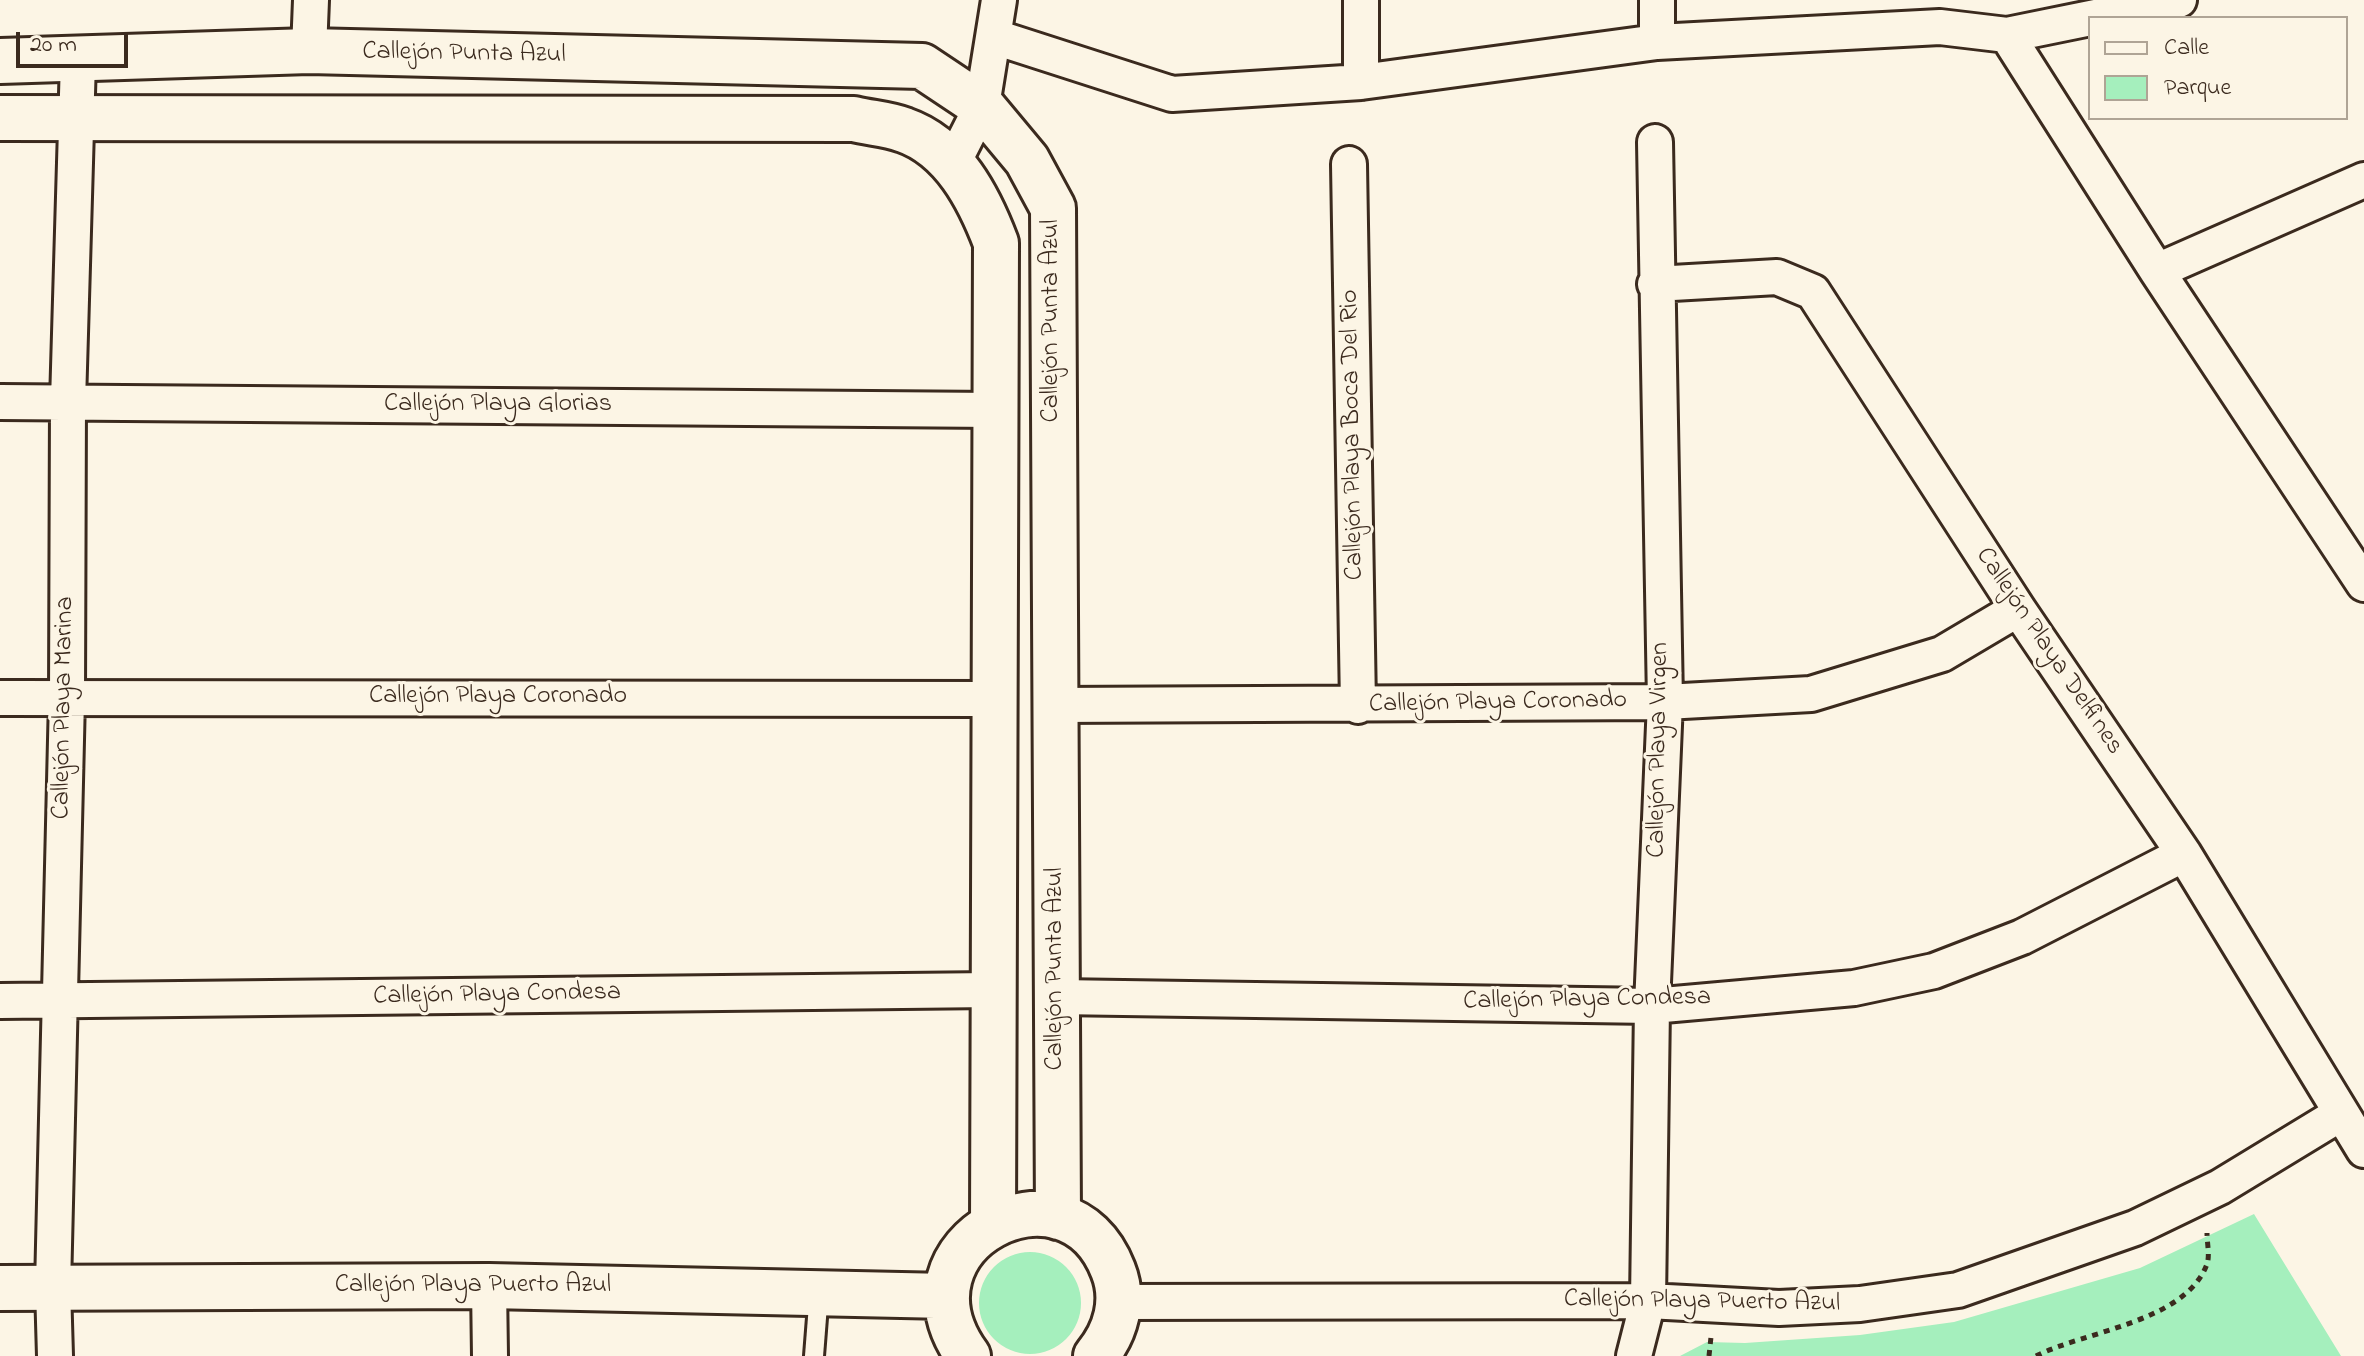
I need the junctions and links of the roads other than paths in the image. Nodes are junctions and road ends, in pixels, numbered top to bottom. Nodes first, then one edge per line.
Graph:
1 (311, 0) edge
2 (999, 0) edge
3 (1361, 0) edge
4 (1657, 0) edge
5 (2179, 0) edge
6 (1940, 13) edge
7 (2100, 16) edge
8 (2088, 19) edge
9 (2007, 35) junction
10 (995, 37) junction
11 (1657, 42) junction
12 (309, 51) junction
13 (78, 60) junction
14 (0, 61) edge
15 (1361, 82) junction
16 (982, 106) junction
17 (75, 117) junction
18 (0, 118) edge
19 (1655, 142) dead end
20 (953, 163) junction
21 (1349, 164) dead end
22 (2364, 180) edge
23 (2157, 271) junction
24 (1655, 284) junction
25 (0, 402) edge
26 (68, 402) junction
27 (996, 410) junction
28 (2364, 584) edge
29 (2018, 609) junction
30 (0, 698) edge
31 (67, 698) junction
32 (995, 699) junction
33 (1665, 702) junction
34 (1055, 705) junction
35 (1358, 706) junction
36 (2184, 854) junction
37 (993, 990) junction
38 (1057, 997) junction
39 (0, 1001) edge
40 (57, 1001) junction
41 (1652, 1006) junction
42 (2340, 1114) junction
43 (2364, 1150) edge
44 (1058, 1217) junction
45 (993, 1223) junction
46 (489, 1286) junction
47 (53, 1287) junction
48 (0, 1288) edge
49 (819, 1292) junction
50 (947, 1296) junction
51 (1648, 1301) junction
52 (1119, 1302) junction
53 (55, 1356) edge
54 (490, 1356) edge
55 (814, 1356) edge
56 (968, 1356) edge
57 (1096, 1356) edge
58 (1634, 1356) edge

1 - 12 street
2 - 10 street
3 - 15 street
4 - 11 street
5 - 7 street
6 - 9 street
6 - 11 street
8 - 9 street
9 - 23 street
10 - 15 street
10 - 16 street
11 - 15 street
12 - 13 street, Callejón Punta Azul
12 - 16 street, Callejón Punta Azul
13 - 14 street, Callejón Punta Azul
13 - 17 street, Callejón Playa Marina
16 - 20 street
16 - 34 street, Callejón Punta Azul
17 - 18 street
17 - 20 street
17 - 26 street, Callejón Playa Marina
19 - 24 street, Callejón Playa Virgen
20 - 27 street
21 - 35 street, Callejón Playa Boca Del Rio
22 - 23 street
23 - 28 street
24 - 29 street, Callejón Playa Delfines
24 - 33 street, Callejón Playa Virgen
25 - 26 street, Callejón Playa Glorias
26 - 27 street, Callejón Playa Glorias
26 - 31 street, Callejón Playa Marina
27 - 32 street
29 - 33 street, Callejón Playa Coronado
29 - 36 street, Callejón Playa Delfines
30 - 31 street, Callejón Playa Coronado
31 - 32 street, Callejón Playa Coronado
31 - 40 street, Callejón Playa Marina
32 - 37 street
33 - 35 street, Callejón Playa Coronado
33 - 41 street, Callejón Playa Virgen
34 - 35 street, Callejón Playa Coronado
34 - 38 street, Callejón Punta Azul
36 - 41 street, Callejón Playa Condesa
36 - 42 street, Callejón Playa Delfines
37 - 40 street, Callejón Playa Condesa
37 - 45 street
38 - 41 street, Callejón Playa Condesa
38 - 44 street, Callejón Punta Azul
39 - 40 street, Callejón Playa Condesa
40 - 47 street, Callejón Playa Marina
41 - 51 street, Callejón Playa Virgen
42 - 43 street, Callejón Playa Delfines
42 - 51 street, Callejón Playa Puerto Azul
44 - 45 street
44 - 52 street
45 - 50 street
46 - 47 street, Callejón Playa Puerto Azul
46 - 49 street, Callejón Playa Puerto Azul
46 - 54 street
47 - 48 street, Callejón Playa Puerto Azul
47 - 53 street, Callejón Playa Marina
49 - 50 street, Callejón Playa Puerto Azul
49 - 55 lane
50 - 56 street
51 - 52 street, Callejón Playa Puerto Azul
51 - 58 street, Callejón Playa Virgen
52 - 57 street

